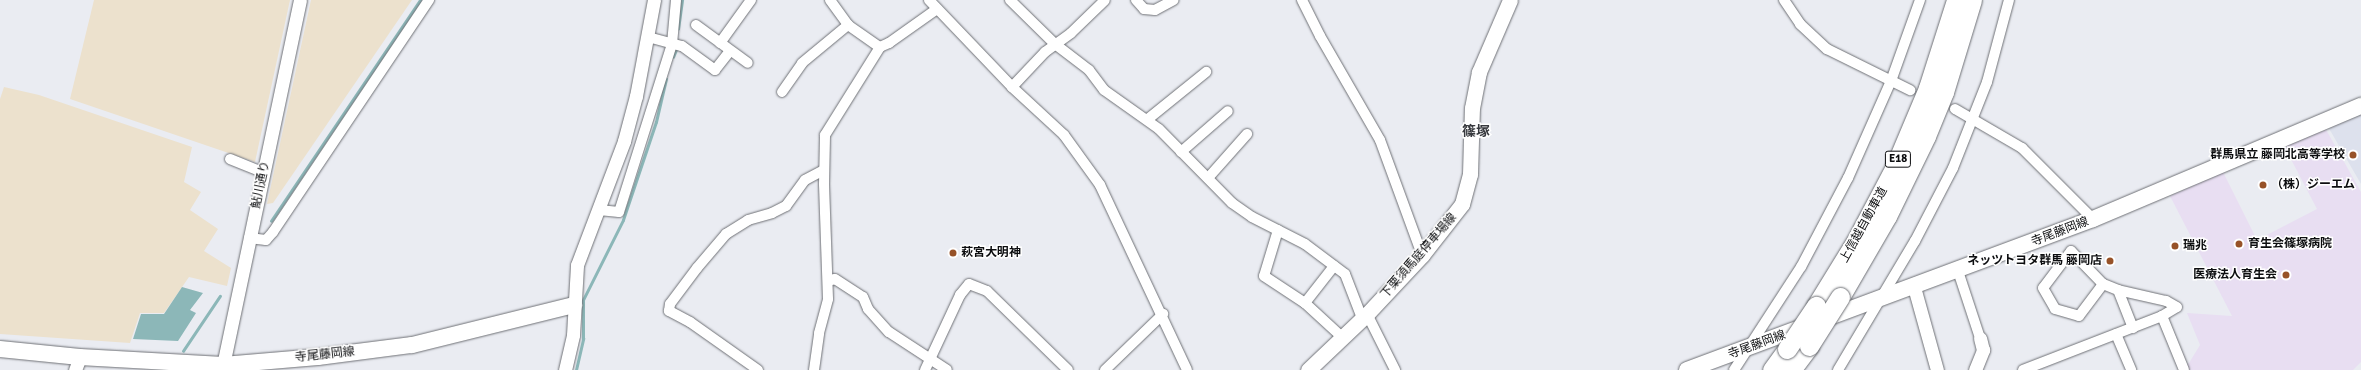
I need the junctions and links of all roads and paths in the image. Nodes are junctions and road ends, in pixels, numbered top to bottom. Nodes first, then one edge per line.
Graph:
1 (300, 0) edge
2 (429, 0) edge
3 (654, 0) edge
4 (676, 0) edge
5 (751, 0) edge
6 (830, 0) edge
7 (929, 0) edge
8 (1010, 0) edge
9 (1105, 0) edge
10 (1136, 0) edge
11 (1174, 0) edge
12 (1302, 0) edge
13 (1510, 0) edge
14 (1784, 0) edge
15 (1920, 0) edge
16 (1956, 0) edge
17 (1972, 0) edge
18 (2009, 0) edge
19 (937, 9) junction
20 (696, 25) dead end
21 (848, 25) junction
22 (648, 37) junction
23 (720, 43) junction
24 (672, 44) junction
25 (1055, 44) junction
26 (880, 47) junction
27 (730, 51) junction
28 (748, 63) dead end
29 (1206, 72) dead end
30 (1891, 81) junction
31 (1012, 88) junction
32 (1910, 90) dead end
33 (782, 92) dead end
34 (2361, 106) edge
35 (1955, 109) dead end
36 (1228, 111) dead end
37 (1148, 119) junction
38 (1974, 119) junction
39 (1247, 134) dead end
40 (1181, 152) junction
41 (230, 159) dead end
42 (824, 170) junction
43 (263, 172) junction
44 (1208, 178) junction
45 (599, 210) junction
46 (2093, 219) junction
47 (1278, 230) junction
48 (250, 238) junction
49 (1422, 255) junction
50 (1334, 266) junction
51 (1958, 271) junction
52 (828, 281) junction
53 (2103, 284) junction
54 (1914, 287) junction
55 (2118, 290) junction
56 (1880, 300) junction
57 (1305, 303) junction
58 (574, 305) junction
59 (1163, 314) junction
60 (1365, 316) junction
61 (2162, 316) junction
62 (2133, 328) junction
63 (2116, 334) junction
64 (1342, 337) junction
65 (1980, 338) joint
66 (1750, 347) junction
67 (0, 350) edge
68 (930, 358) junction
69 (77, 364) edge
70 (1055, 366) edge
71 (222, 367) edge
72 (566, 370) edge
73 (758, 370) edge
74 (814, 370) edge
75 (925, 370) edge
76 (947, 370) edge
77 (1068, 370) edge
78 (1105, 370) edge
79 (1187, 370) edge
80 (1308, 370) edge
81 (1395, 370) edge
82 (1687, 370) edge
83 (1734, 370) edge
84 (1772, 370) edge
85 (1791, 370) edge
86 (1838, 370) edge
87 (1937, 370) edge
88 (1975, 370) edge
89 (2023, 370) edge
90 (2132, 370) edge
91 (2184, 370) edge

1 - 43 street, 鮎川通り
2 - 48 street
3 - 22 street
4 - 24 street
5 - 23 street
6 - 21 street
7 - 19 street
8 - 25 street
9 - 25 street
10 - 11 street
12 - 49 street
13 - 49 main road, 下栗須馬庭停車場線
14 - 30 street
15 - 30 street
16 - 84 highway, 上信越自動車道 / E18, bridge
17 - 85 highway, 上信越自動車道 / E18, bridge
18 - 38 street
19 - 26 street
19 - 31 street
20 - 23 street
21 - 26 street
21 - 33 street
22 - 24 street
22 - 45 street
23 - 27 street
24 - 27 street
24 - 45 street
25 - 31 street
25 - 37 street
26 - 42 street
27 - 28 street
29 - 37 street
30 - 32 street
30 - 66 street
31 - 59 street
34 - 46 main road, 寺尾藤岡線
35 - 38 street
36 - 40 street
37 - 40 street
38 - 46 street
38 - 56 street
39 - 44 street
40 - 44 street
41 - 43 street
42 - 52 street
42 - 73 street
43 - 48 street, 鮎川通り
44 - 47 street
45 - 58 street
46 - 51 main road, 寺尾藤岡線
47 - 50 street
47 - 57 street
48 - 71 street, 鮎川通り
49 - 60 main road, 下栗須馬庭停車場線
50 - 57 street
50 - 60 street
51 - 54 main road, 寺尾藤岡線
51 - 65 street
52 - 68 street
52 - 74 street
53 - 53 street
53 - 55 street
54 - 56 main road, 寺尾藤岡線
54 - 87 street
55 - 61 street
55 - 62 street
56 - 66 main road, 寺尾藤岡線
56 - 86 street
57 - 64 street
58 - 71 main road, 寺尾藤岡線
58 - 72 street
59 - 78 street
59 - 79 street
60 - 64 main road, 下栗須馬庭停車場線
60 - 81 street
61 - 62 street
61 - 91 street
62 - 63 street
63 - 89 street
63 - 90 street
64 - 80 main road, 下栗須馬庭停車場線
65 - 88 street
66 - 82 main road, 寺尾藤岡線
66 - 83 street
67 - 69 main road, 寺尾藤岡線
68 - 70 street
68 - 75 street
68 - 76 street
69 - 71 main road, 寺尾藤岡線
70 - 77 street

